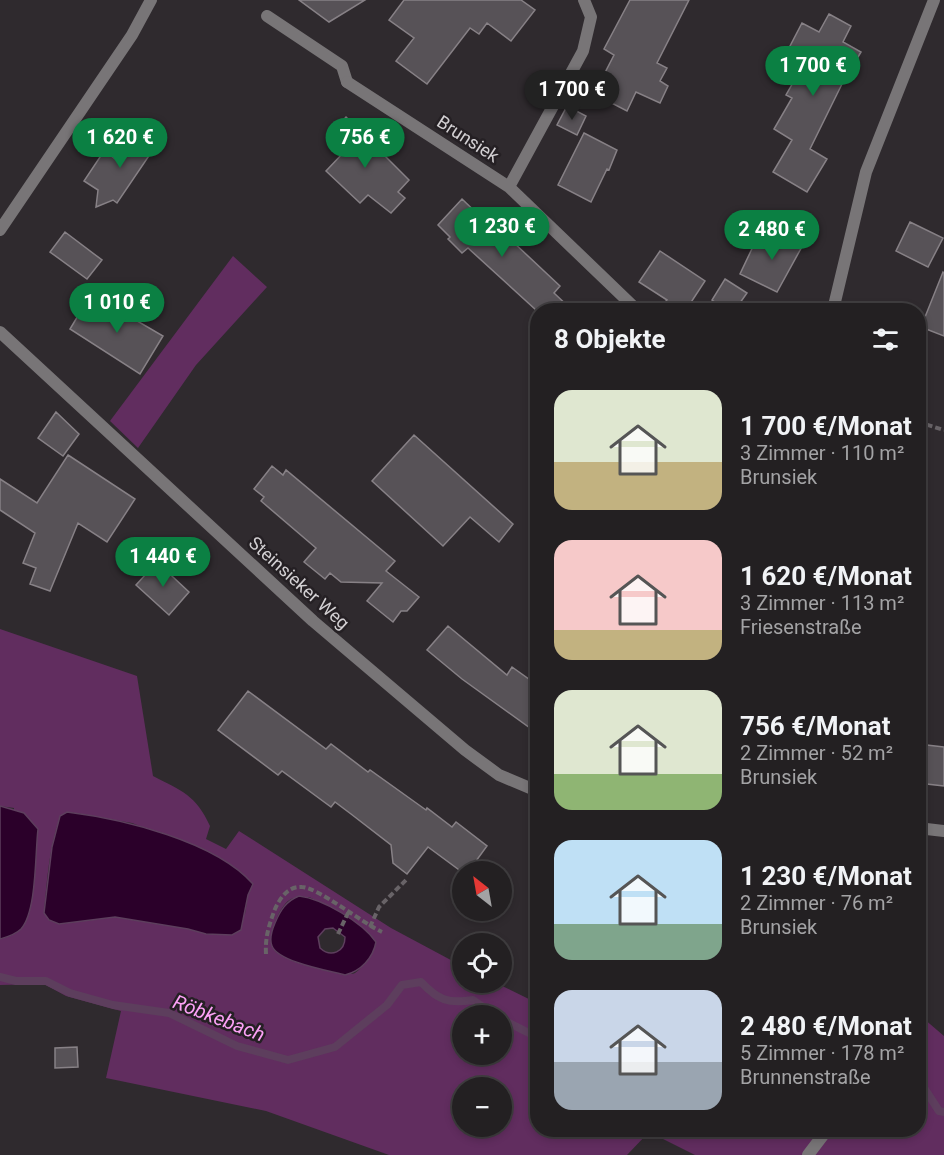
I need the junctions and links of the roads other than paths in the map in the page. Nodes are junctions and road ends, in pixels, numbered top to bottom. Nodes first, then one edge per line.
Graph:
1 (152, 0) edge
2 (584, 0) edge
3 (934, 0) edge
4 (267, 16) dead end
5 (509, 187) junction
6 (0, 230) edge
7 (630, 303) edge
8 (835, 303) edge
9 (0, 332) edge
10 (530, 788) edge
11 (926, 829) edge
12 (944, 831) edge
13 (822, 1137) edge
14 (808, 1155) edge

1 - 6 street
2 - 5 street, Brunsiek
3 - 8 street
4 - 5 street, Brunsiek
5 - 7 street, Brunsiek
9 - 10 street, Steinsieker Weg
11 - 12 street
13 - 14 street

